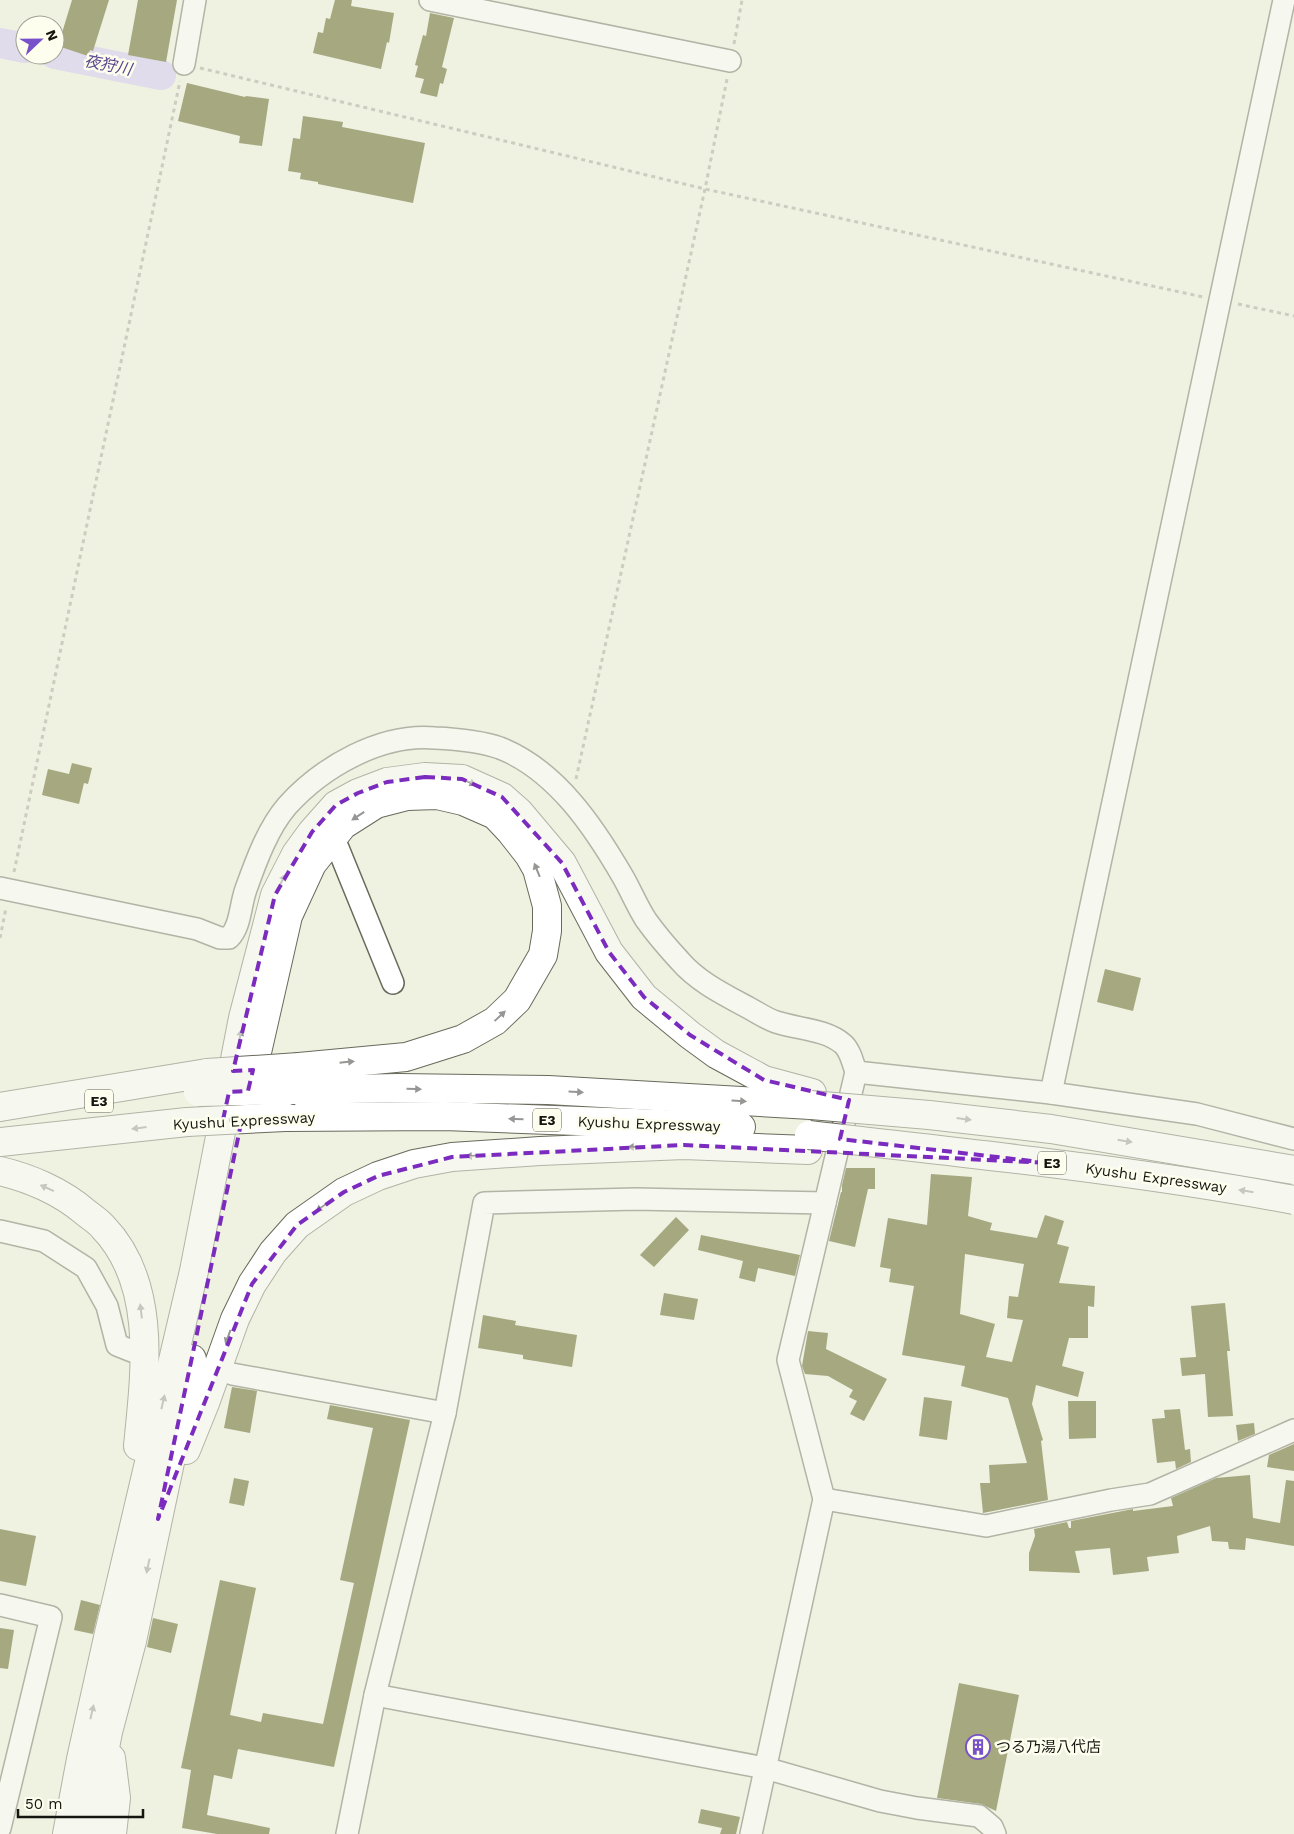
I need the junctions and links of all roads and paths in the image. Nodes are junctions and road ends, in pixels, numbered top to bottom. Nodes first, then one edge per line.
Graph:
1 (195, 0) edge
2 (430, 0) edge
3 (742, 0) edge
4 (1284, 0) edge
5 (730, 61) junction
6 (184, 64) junction
7 (705, 189) junction
8 (1220, 300) junction
9 (1294, 316) edge
10 (312, 782) junction
11 (568, 799) junction
12 (322, 804) dead end
13 (338, 848) dead end
14 (5, 889) edge
15 (0, 938) edge
16 (393, 983) dead end
17 (856, 1072) junction
18 (297, 1079) junction
19 (1051, 1093) junction
20 (812, 1099) junction
21 (0, 1108) edge
22 (1294, 1139) edge
23 (0, 1142) edge
24 (809, 1142) junction
25 (1294, 1170) edge
26 (0, 1171) edge
27 (1294, 1200) edge
28 (824, 1203) junction
29 (0, 1231) edge
30 (132, 1351) dead end
31 (232, 1374) dead end
32 (445, 1413) junction
33 (1294, 1430) edge
34 (824, 1499) junction
35 (158, 1519) junction
36 (132, 1534) junction
37 (0, 1605) edge
38 (375, 1696) junction
39 (108, 1732) junction
40 (81, 1759) junction
41 (765, 1768) junction
42 (0, 1828) edge
43 (49, 1834) edge
44 (67, 1834) edge
45 (88, 1834) edge
46 (112, 1834) edge
47 (347, 1834) edge
48 (751, 1834) edge
49 (995, 1834) edge

1 - 6 street
2 - 5 street
3 - 5 path
4 - 8 street
5 - 7 path
6 - 7 path
6 - 14 path
7 - 8 path
7 - 11 path
8 - 9 path
8 - 19 street
10 - 11 street
10 - 12 street
10 - 14 street
11 - 17 street
13 - 16 street
14 - 15 path
17 - 19 street
17 - 28 street
18 -> 20 highway, Kyushu Expressway / E3
18 - 21 highway, Kyushu Expressway / E3, bridge
18 -> 35 highway
19 - 22 street
20 -> 25 highway, Kyushu Expressway / E3, bridge
36 -> 20 highway
24 -> 23 highway, Kyushu Expressway / E3, bridge
27 -> 24 highway, Kyushu Expressway / E3, bridge
24 -> 35 highway
36 -> 26 highway
28 - 32 street
28 - 34 street
29 - 30 street
31 - 32 street
32 - 38 street
33 - 34 street
34 - 41 street
35 -> 39 highway
40 -> 36 highway
37 - 42 street
38 - 41 street
38 - 47 street
39 - 45 highway
39 - 46 highway
40 - 43 highway
40 - 44 highway
41 - 48 street
41 - 49 street

